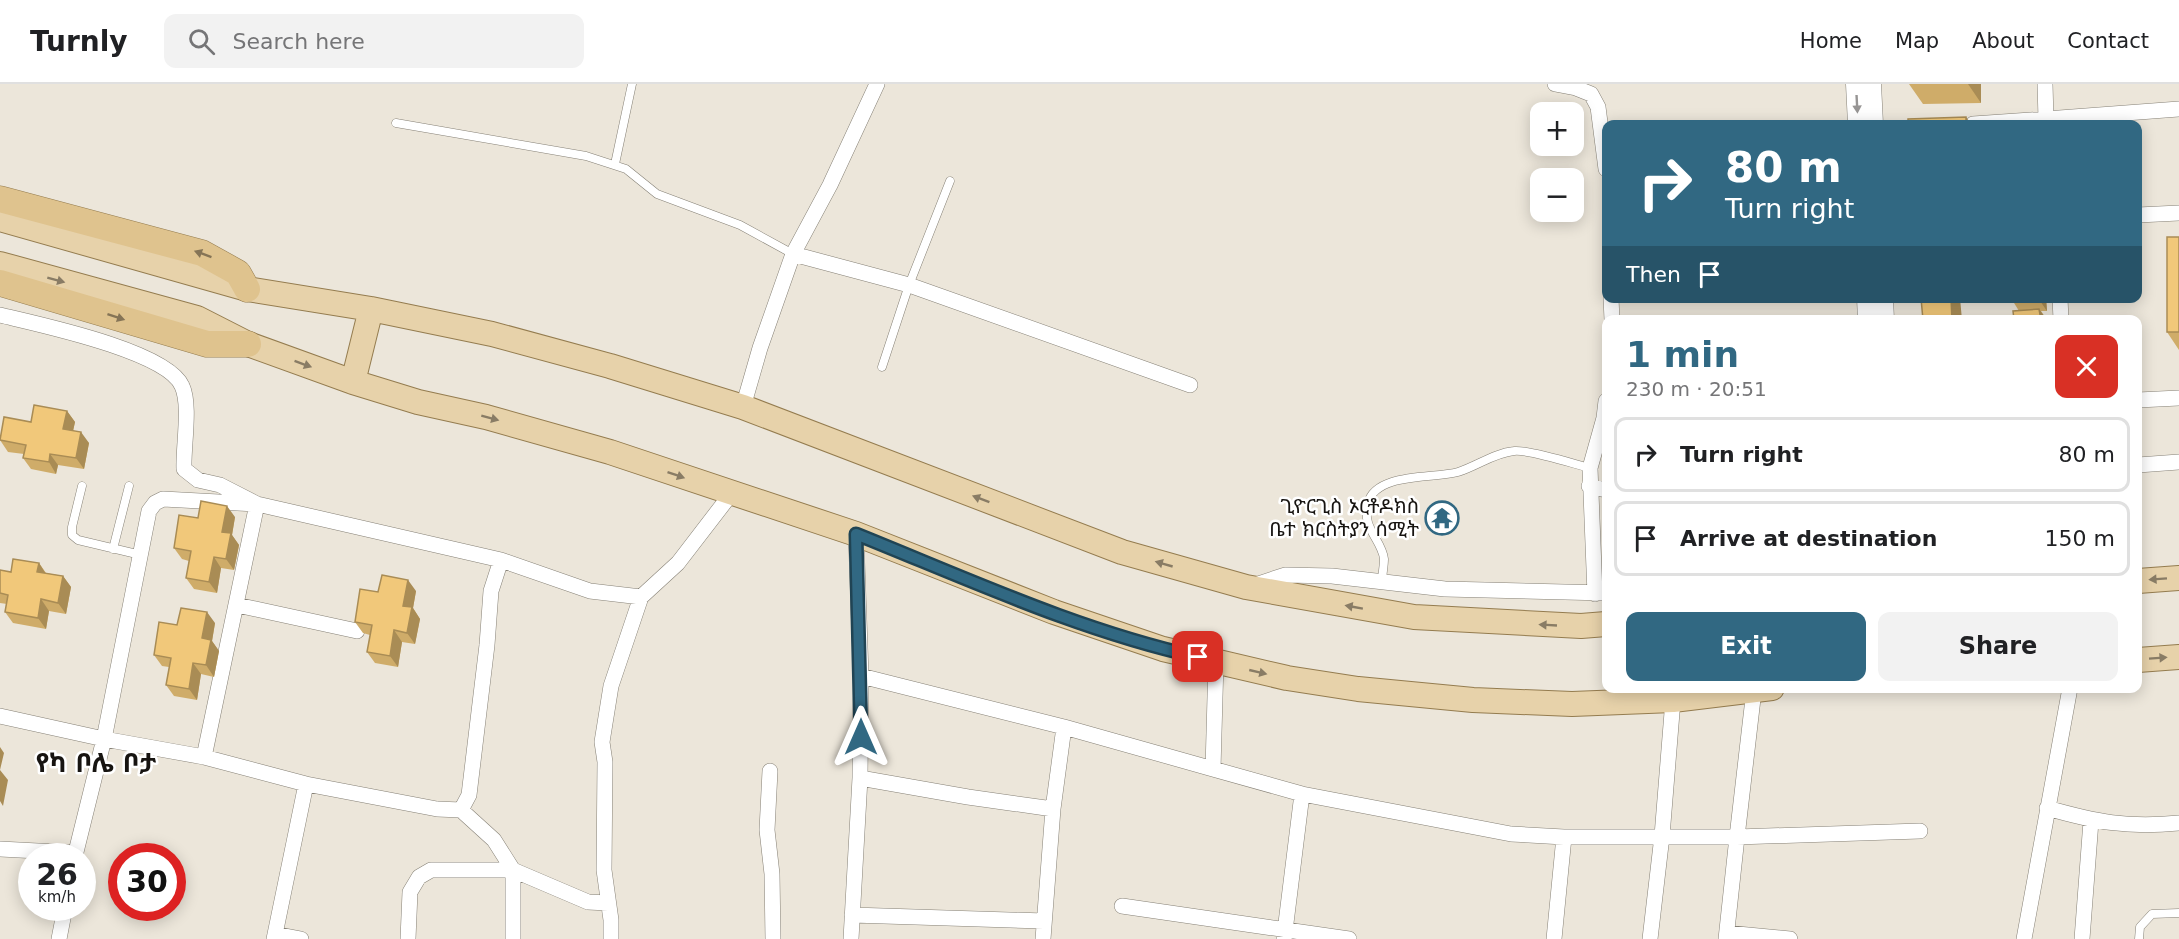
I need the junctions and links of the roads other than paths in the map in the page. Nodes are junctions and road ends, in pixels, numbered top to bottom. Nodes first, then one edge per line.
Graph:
1 (632, 84) edge
2 (877, 84) edge
3 (1555, 84) edge
4 (1856, 84) edge
5 (1871, 84) edge
6 (2045, 84) edge
7 (2179, 109) edge
8 (1858, 120) edge
9 (1873, 120) edge
10 (2046, 120) edge
11 (2066, 120) edge
12 (396, 123) dead end
13 (1602, 138) edge
14 (615, 164) junction
15 (950, 181) dead end
16 (0, 200) edge
17 (2179, 213) edge
18 (2142, 214) edge
19 (0, 219) edge
20 (793, 254) junction
21 (0, 264) edge
22 (0, 283) edge
23 (909, 285) junction
24 (247, 289) junction
25 (371, 309) junction
26 (0, 315) edge
27 (248, 344) junction
28 (882, 367) dead end
29 (354, 382) junction
30 (1190, 386) dead end
31 (2179, 398) edge
32 (2142, 400) edge
33 (743, 407) junction
34 (1602, 425) edge
35 (2179, 462) edge
36 (2142, 465) edge
37 (1590, 468) junction
38 (82, 486) dead end
39 (129, 486) dead end
40 (1589, 486) junction
41 (1602, 489) edge
42 (731, 494) junction
43 (257, 504) junction
44 (856, 534) junction
45 (113, 549) junction
46 (141, 555) junction
47 (501, 560) junction
48 (2179, 578) edge
49 (2142, 581) edge
50 (1382, 582) junction
51 (1246, 587) junction
52 (1600, 593) edge
53 (641, 597) junction
54 (237, 604) junction
55 (1602, 624) edge
56 (357, 631) edge
57 (2179, 657) edge
58 (2142, 660) edge
59 (1216, 662) junction
60 (861, 676) junction
61 (1730, 693) edge
62 (1762, 693) edge
63 (2069, 693) edge
64 (1673, 700) junction
65 (0, 716) edge
66 (1064, 727) junction
67 (104, 739) junction
68 (204, 757) junction
69 (1213, 769) junction
70 (770, 771) dead end
71 (860, 778) junction
72 (306, 783) junction
73 (1302, 794) junction
74 (2047, 808) junction
75 (1053, 809) junction
76 (461, 810) junction
77 (2091, 820) junction
78 (2179, 823) edge
79 (1920, 831) dead end
80 (1662, 836) junction
81 (1564, 837) junction
82 (1737, 837) junction
83 (78, 843) edge
84 (0, 849) edge
85 (18, 850) edge
86 (513, 870) junction
87 (608, 903) junction
88 (1122, 906) dead end
89 (2179, 913) edge
90 (852, 915) junction
91 (62, 921) edge
92 (1044, 921) junction
93 (1285, 935) edge
94 (1726, 936) edge
95 (274, 937) edge
96 (59, 939) edge
97 (302, 939) edge
98 (408, 939) edge
99 (513, 939) edge
100 (610, 939) edge
101 (773, 939) edge
102 (850, 939) edge
103 (1043, 939) edge
104 (1349, 939) edge
105 (1554, 939) edge
106 (1650, 939) edge
107 (1790, 939) edge
108 (2024, 939) edge
109 (2082, 939) edge
110 (2139, 939) edge

1 - 14 lane
2 - 20 street
3 - 13 street
4 -> 8 street
5 - 9 street
6 - 10 street
7 - 11 street
12 - 14 lane
14 - 20 lane
15 - 23 lane
24 -> 16 highway
17 - 18 street
19 - 24 main road
20 - 23 street
20 - 33 street
21 -> 27 main road
22 -> 27 highway
23 - 28 lane
23 - 30 street
24 - 25 main road
25 - 29 main road
25 - 33 main road
26 - 43 street
27 -> 29 main road
29 -> 42 main road
31 - 32 street
51 -> 33 main road
34 - 37 street
35 - 36 street
37 - 40 street
37 - 50 lane
38 - 45 lane
39 - 45 lane
40 - 41 street
40 - 52 street
42 - 44 main road
42 - 53 street
43 - 46 street
43 - 47 street
43 - 54 street
44 - 59 main road
44 - 60 street
45 - 46 lane
46 - 67 street
47 - 53 street
47 - 76 street
48 -> 49 main road
50 - 51 street
50 - 52 street
55 -> 51 main road
53 - 87 street
54 - 56 street
54 - 68 street
58 -> 57 main road
59 -> 64 main road
59 - 69 street
60 - 66 street
60 - 71 street
61 - 64 main road
62 - 82 street
63 - 74 street
64 - 80 street
65 - 67 street
66 - 69 street
66 - 75 street
67 - 68 street
67 - 83 street
68 - 72 street
69 - 73 street
70 - 101 street
71 - 75 street
71 - 90 street
72 - 76 street
72 - 95 street
73 - 81 street
73 - 93 street
74 - 77 street
74 - 108 street
75 - 92 street
76 - 86 street
77 - 78 street
77 - 109 street
79 - 82 street
80 - 81 street
80 - 82 street
80 - 106 street
81 - 105 street
82 - 94 street
84 - 85 street
86 - 87 street
86 - 98 street
86 - 99 street
87 - 100 street
88 - 93 street
89 - 110 lane
90 - 92 street
90 - 102 street
91 - 96 street
92 - 103 street
93 - 104 street
94 - 107 street
95 - 97 street

